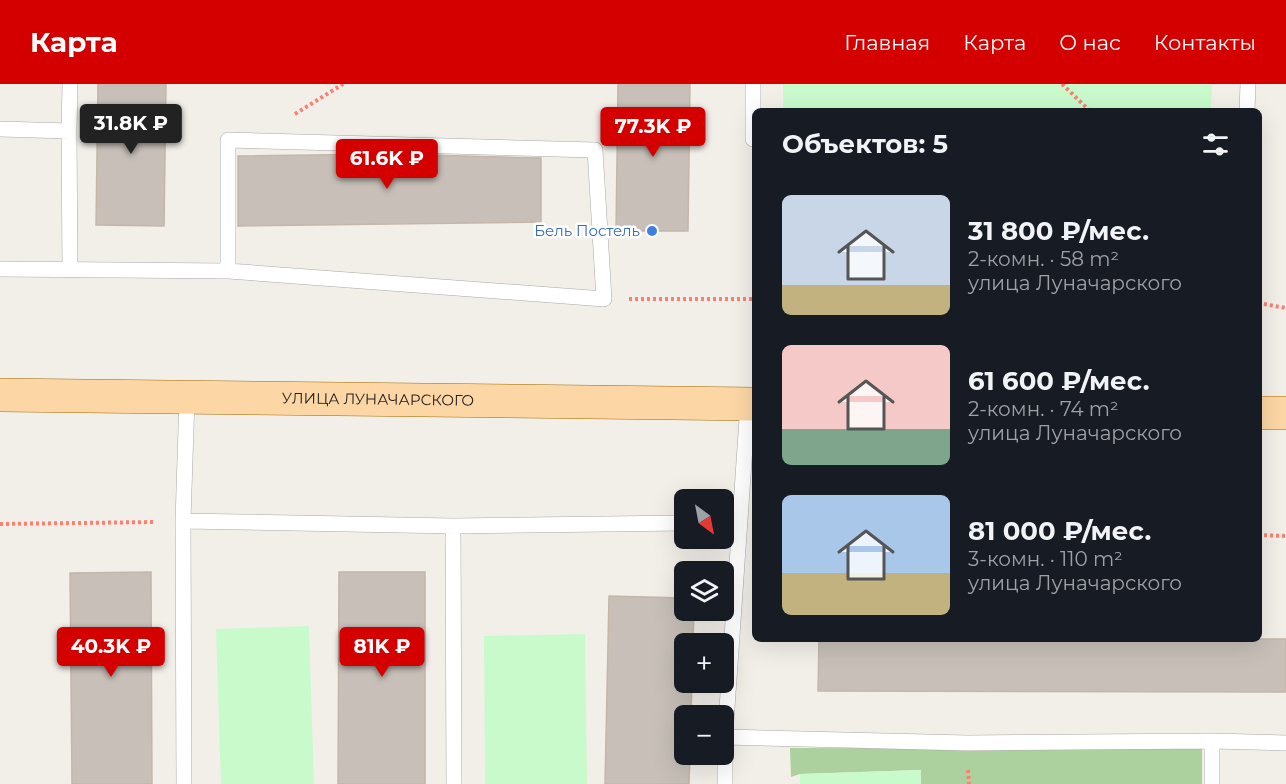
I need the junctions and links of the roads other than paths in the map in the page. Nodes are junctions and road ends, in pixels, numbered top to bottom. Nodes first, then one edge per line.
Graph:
1 (70, 84) edge
2 (753, 84) edge
3 (1248, 84) edge
4 (753, 108) edge
5 (1247, 108) edge
6 (0, 129) edge
7 (69, 131) junction
8 (0, 269) edge
9 (70, 269) junction
10 (228, 272) junction
11 (0, 395) edge
12 (187, 398) junction
13 (751, 404) edge
14 (1262, 413) edge
15 (1286, 413) edge
16 (183, 522) junction
17 (734, 522) edge
18 (740, 522) junction
19 (674, 523) edge
20 (453, 526) junction
21 (728, 705) edge
22 (734, 737) edge
23 (1212, 741) junction
24 (1286, 743) edge
25 (725, 765) edge
26 (184, 784) edge
27 (454, 784) edge
28 (725, 784) edge
29 (1212, 784) edge

1 - 7 lane
2 - 4 lane
3 - 5 lane
6 - 7 lane
7 - 9 lane
8 - 9 lane
9 - 10 lane
10 - 10 lane
11 - 12 main road, УЛИЦА ЛУНАЧАРСКОГО
12 - 13 main road, УЛИЦА ЛУНАЧАРСКОГО
12 - 16 lane
13 - 18 lane
14 - 15 main road
16 - 20 lane
16 - 26 lane
17 - 18 lane
18 - 21 lane
19 - 20 lane
20 - 27 lane
22 - 23 lane
23 - 24 lane
23 - 29 lane
25 - 28 lane

